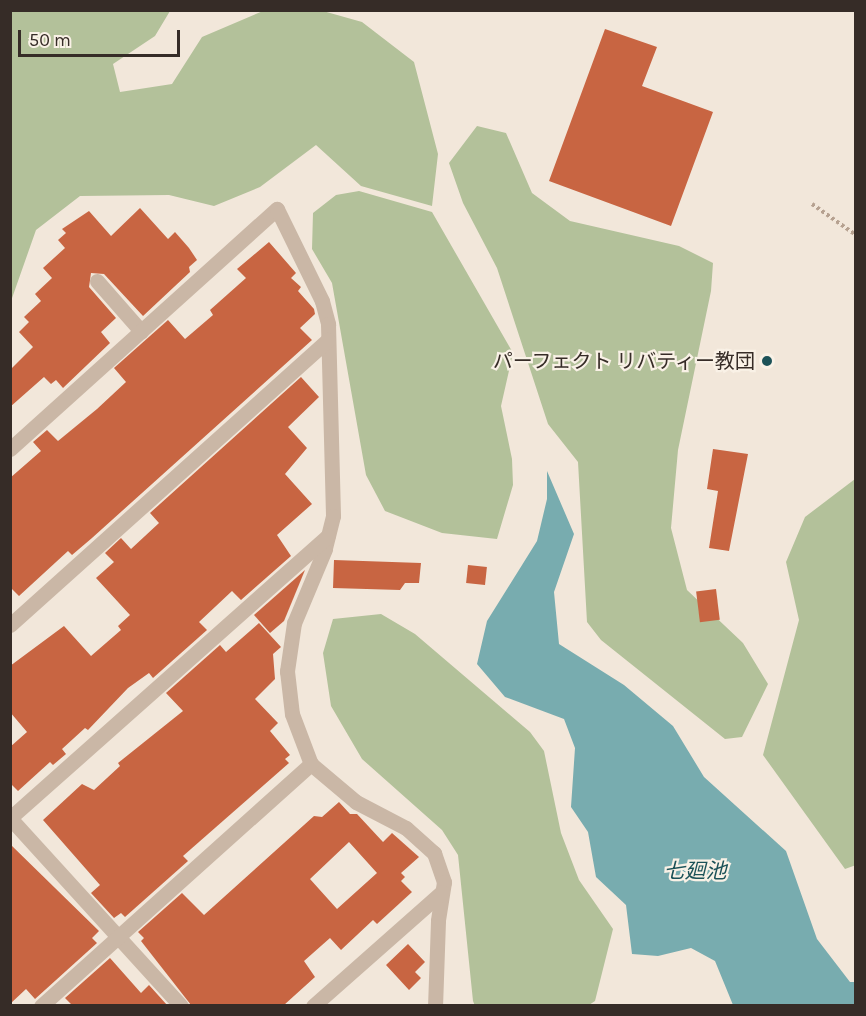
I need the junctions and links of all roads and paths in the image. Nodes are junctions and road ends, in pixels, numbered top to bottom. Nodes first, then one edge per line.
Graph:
1 (812, 204) dead end
2 (855, 235) edge
3 (97, 281) dead end
4 (141, 331) junction
5 (328, 340) junction
6 (10, 449) edge
7 (328, 536) junction
8 (10, 626) edge
9 (311, 764) junction
10 (11, 818) edge
11 (442, 892) junction
12 (118, 936) junction
13 (41, 1005) edge
14 (181, 1005) edge
15 (313, 1005) edge
16 (435, 1005) edge

1 - 2 path
3 - 4 street
4 - 5 street
4 - 6 street
5 - 7 street
5 - 8 street
7 - 9 street
7 - 10 street
9 - 11 street
9 - 12 street
10 - 12 street
11 - 15 street
11 - 16 street
12 - 13 street
12 - 14 street

